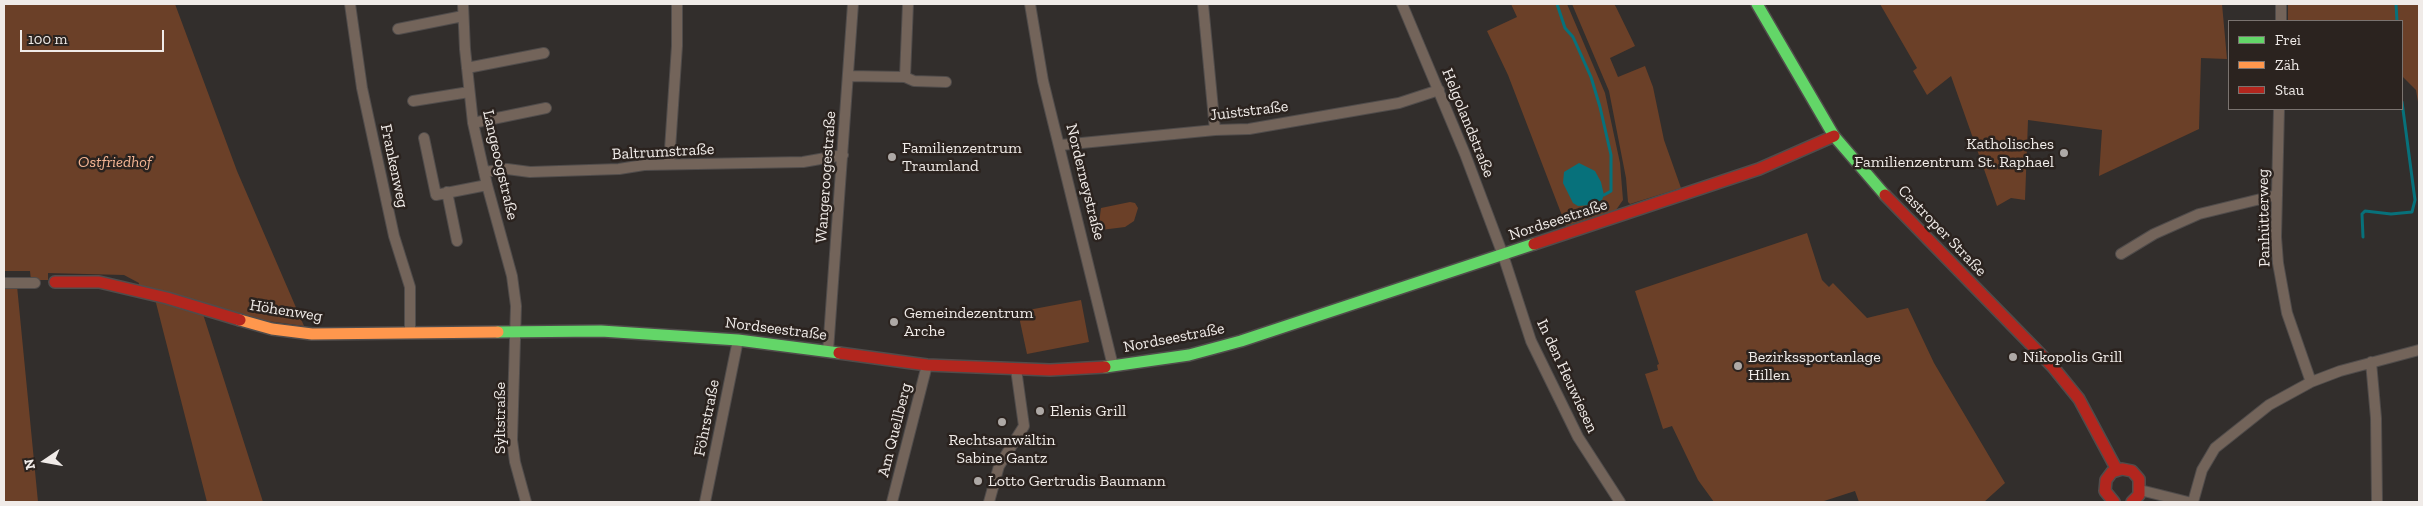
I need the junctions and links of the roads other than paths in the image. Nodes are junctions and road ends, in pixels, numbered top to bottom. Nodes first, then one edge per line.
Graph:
1 (350, 4) edge
2 (463, 4) edge
3 (677, 4) edge
4 (852, 4) edge
5 (908, 4) edge
6 (1030, 4) edge
7 (1203, 4) edge
8 (1402, 4) edge
9 (1757, 4) edge
10 (2281, 4) edge
11 (463, 16) junction
12 (2281, 20) edge
13 (398, 29) dead end
14 (544, 53) dead end
15 (467, 68) junction
16 (848, 76) junction
17 (905, 77) junction
18 (946, 82) dead end
19 (1439, 90) junction
20 (469, 92) junction
21 (413, 101) dead end
22 (546, 108) dead end
23 (2279, 110) edge
24 (473, 124) junction
25 (1215, 130) junction
26 (1834, 136) junction
27 (424, 138) dead end
28 (1061, 145) junction
29 (843, 155) junction
30 (669, 164) junction
31 (484, 172) junction
32 (487, 185) junction
33 (447, 192) junction
34 (2277, 195) junction
35 (457, 241) dead end
36 (2121, 254) dead end
37 (1503, 255) junction
38 (4, 282) edge
39 (55, 282) dead end
40 (35, 283) dead end
41 (516, 332) junction
42 (410, 333) junction
43 (738, 340) junction
44 (2419, 350) edge
45 (828, 351) junction
46 (2371, 362) junction
47 (927, 364) junction
48 (1113, 366) junction
49 (1016, 369) junction
50 (2311, 382) junction
51 (2117, 470) junction
52 (2140, 490) junction
53 (526, 502) edge
54 (705, 502) edge
55 (892, 502) edge
56 (989, 502) edge
57 (1620, 502) edge
58 (2114, 502) edge
59 (2132, 502) edge
60 (2188, 502) edge
61 (2193, 502) edge
62 (2377, 502) edge

1 - 42 street, Frankenweg
2 - 11 street, Langeoogstraße
3 - 30 street
4 - 16 street, Wangeroogestraße
5 - 17 street
6 - 28 street, Norderneystraße
7 - 25 street
8 - 19 street, Helgolandstraße
9 - 26 street, Castroper Straße
10 - 12 street
11 - 13 street
11 - 15 street, Langeoogstraße
14 - 15 street
15 - 20 street, Langeoogstraße
16 - 17 street
16 - 29 street, Wangeroogestraße
17 - 18 street
19 - 25 street, Juiststraße
19 - 37 street, Helgolandstraße
20 - 21 street
20 - 24 street, Langeoogstraße
22 - 24 street
23 - 34 street, Panhütterweg
24 - 31 street, Langeoogstraße
25 - 28 street, Juiststraße
26 - 37 street, Nordseestraße
26 - 51 street, Castroper Straße
27 - 33 street
28 - 48 street, Norderneystraße
29 - 30 street, Baltrumstraße
29 - 45 street, Wangeroogestraße
30 - 31 street, Baltrumstraße
31 - 32 street, Langeoogstraße
32 - 33 street
32 - 41 street, Langeoogstraße
33 - 35 street
34 - 36 street
34 - 50 street, Panhütterweg
37 - 48 street, Nordseestraße
37 - 57 street, In den Heuwiesen
38 - 40 street
39 - 42 street, Höhenweg
41 - 42 street, Höhenweg
41 - 43 street, Nordseestraße
41 - 53 street, Syltstraße
43 - 45 street, Nordseestraße
43 - 54 street, Föhrstraße
44 - 46 street
45 - 47 street, Nordseestraße
46 - 50 street
46 - 62 street
47 - 49 street, Nordseestraße
47 - 55 street, Am Quellberg
48 - 49 street, Nordseestraße
49 - 56 street
50 - 61 street
51 - 52 street
51 - 58 street
52 - 59 street
52 - 60 street

